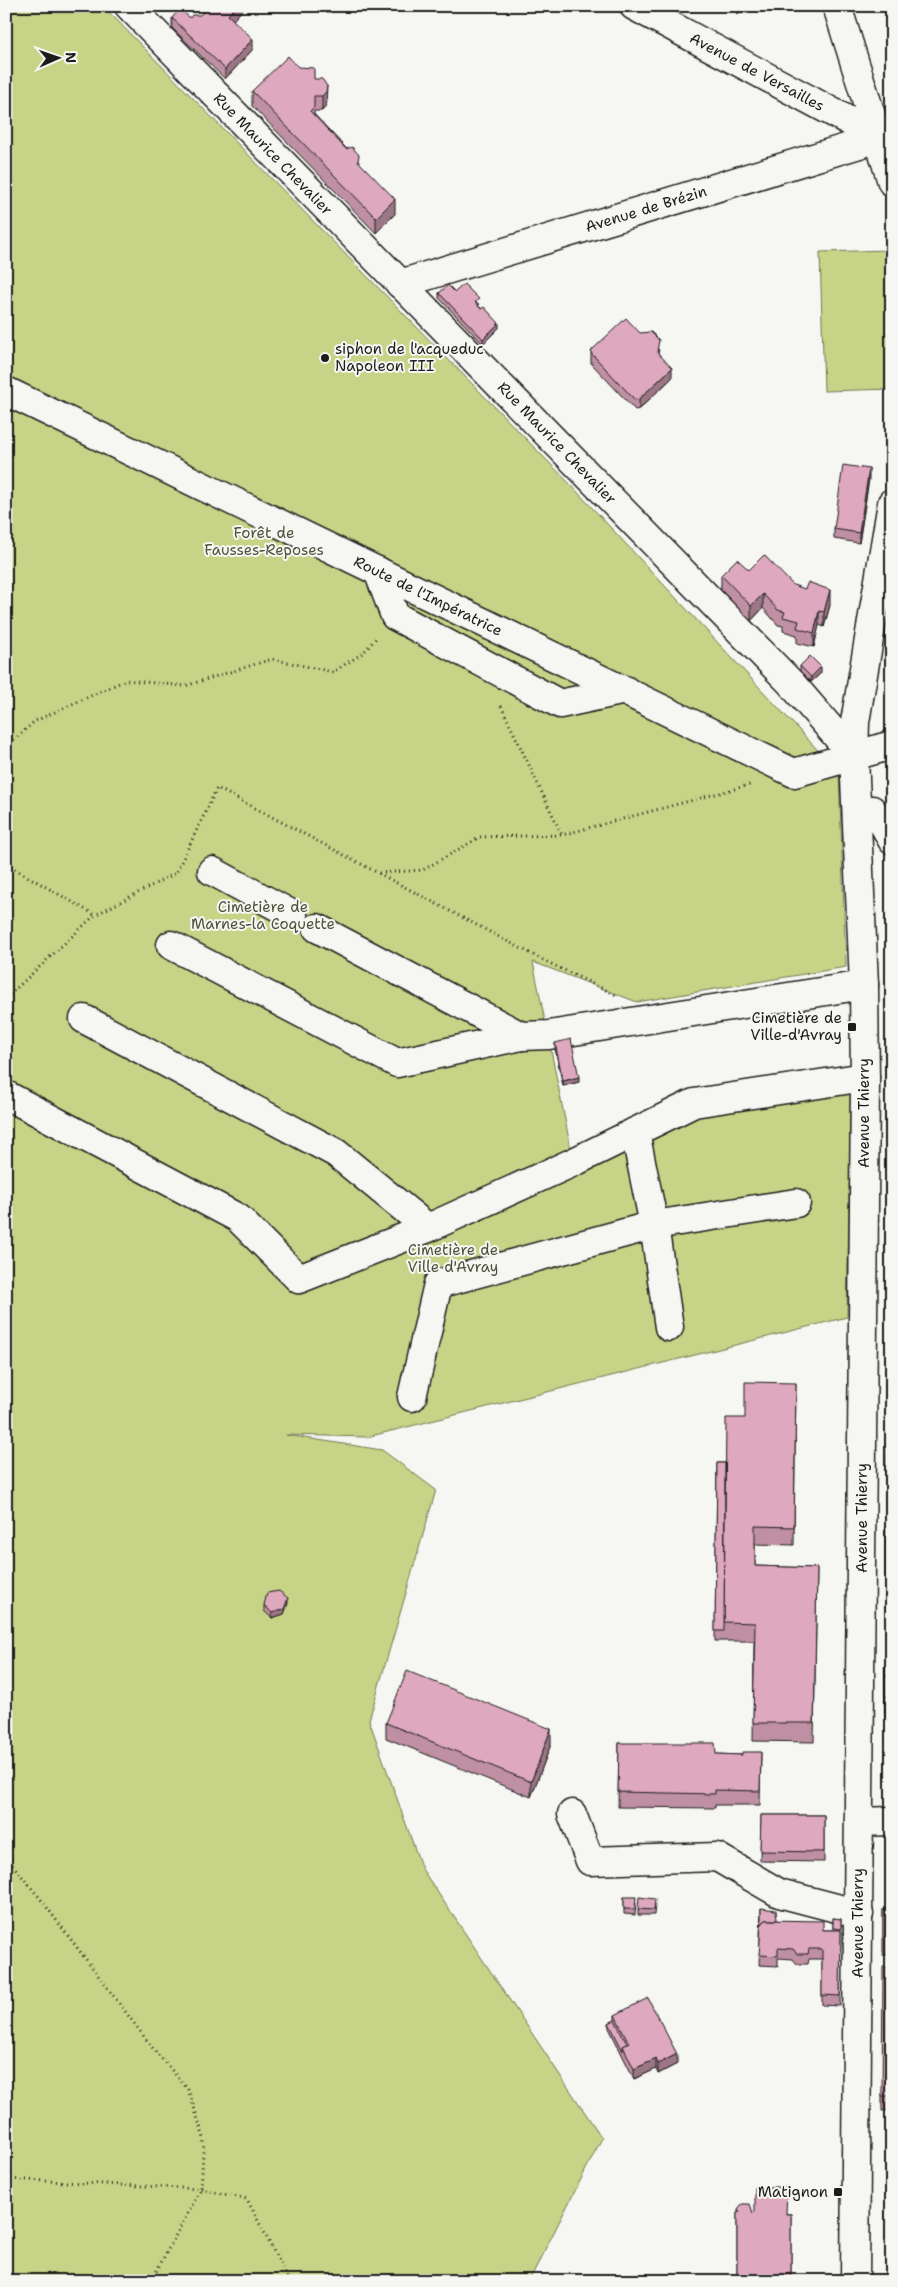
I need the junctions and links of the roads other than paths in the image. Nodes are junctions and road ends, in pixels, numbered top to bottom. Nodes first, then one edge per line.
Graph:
1 (129, 6) edge
2 (634, 6) edge
3 (837, 6) edge
4 (886, 136) edge
5 (892, 182) edge
6 (400, 284) junction
7 (6, 391) edge
8 (892, 503) edge
9 (378, 571) junction
10 (624, 690) junction
11 (892, 745) edge
12 (854, 756) junction
13 (857, 810) junction
14 (892, 840) edge
15 (212, 871) dead end
16 (171, 944) dead end
17 (864, 985) junction
18 (84, 1019) dead end
19 (521, 1036) junction
20 (864, 1077) junction
21 (6, 1095) edge
22 (635, 1132) junction
23 (804, 1198) dead end
24 (654, 1225) junction
25 (428, 1228) junction
26 (670, 1332) dead end
27 (409, 1401) dead end
28 (572, 1814) dead end
29 (892, 1821) edge
30 (859, 1822) junction
31 (859, 1914) junction
32 (856, 2281) edge

1 - 6 street, Rue Maurice Chevalier
2 - 4 street, Avenue de Versailles
3 - 4 street
4 - 5 street
4 - 6 street, Avenue de Brézin
6 - 12 street, Rue Maurice Chevalier
7 - 9 street, Route de l'Impératrice
8 - 12 street, Avenue Thierry
9 - 10 street, Route de l'Impératrice
9 - 10 street
10 - 12 street, Route de l'Impératrice
11 - 12 street
12 - 13 street, Avenue Thierry
13 - 14 street
13 - 17 street, Avenue Thierry
15 - 19 street
16 - 19 street
17 - 19 street
17 - 20 street, Avenue Thierry
18 - 25 street
20 - 22 street
20 - 30 street, Avenue Thierry
21 - 25 street
22 - 24 street
22 - 25 street
23 - 24 street
24 - 26 street
24 - 27 street
28 - 31 street
29 - 30 street
30 - 31 street, Avenue Thierry
31 - 32 street, Avenue Thierry

